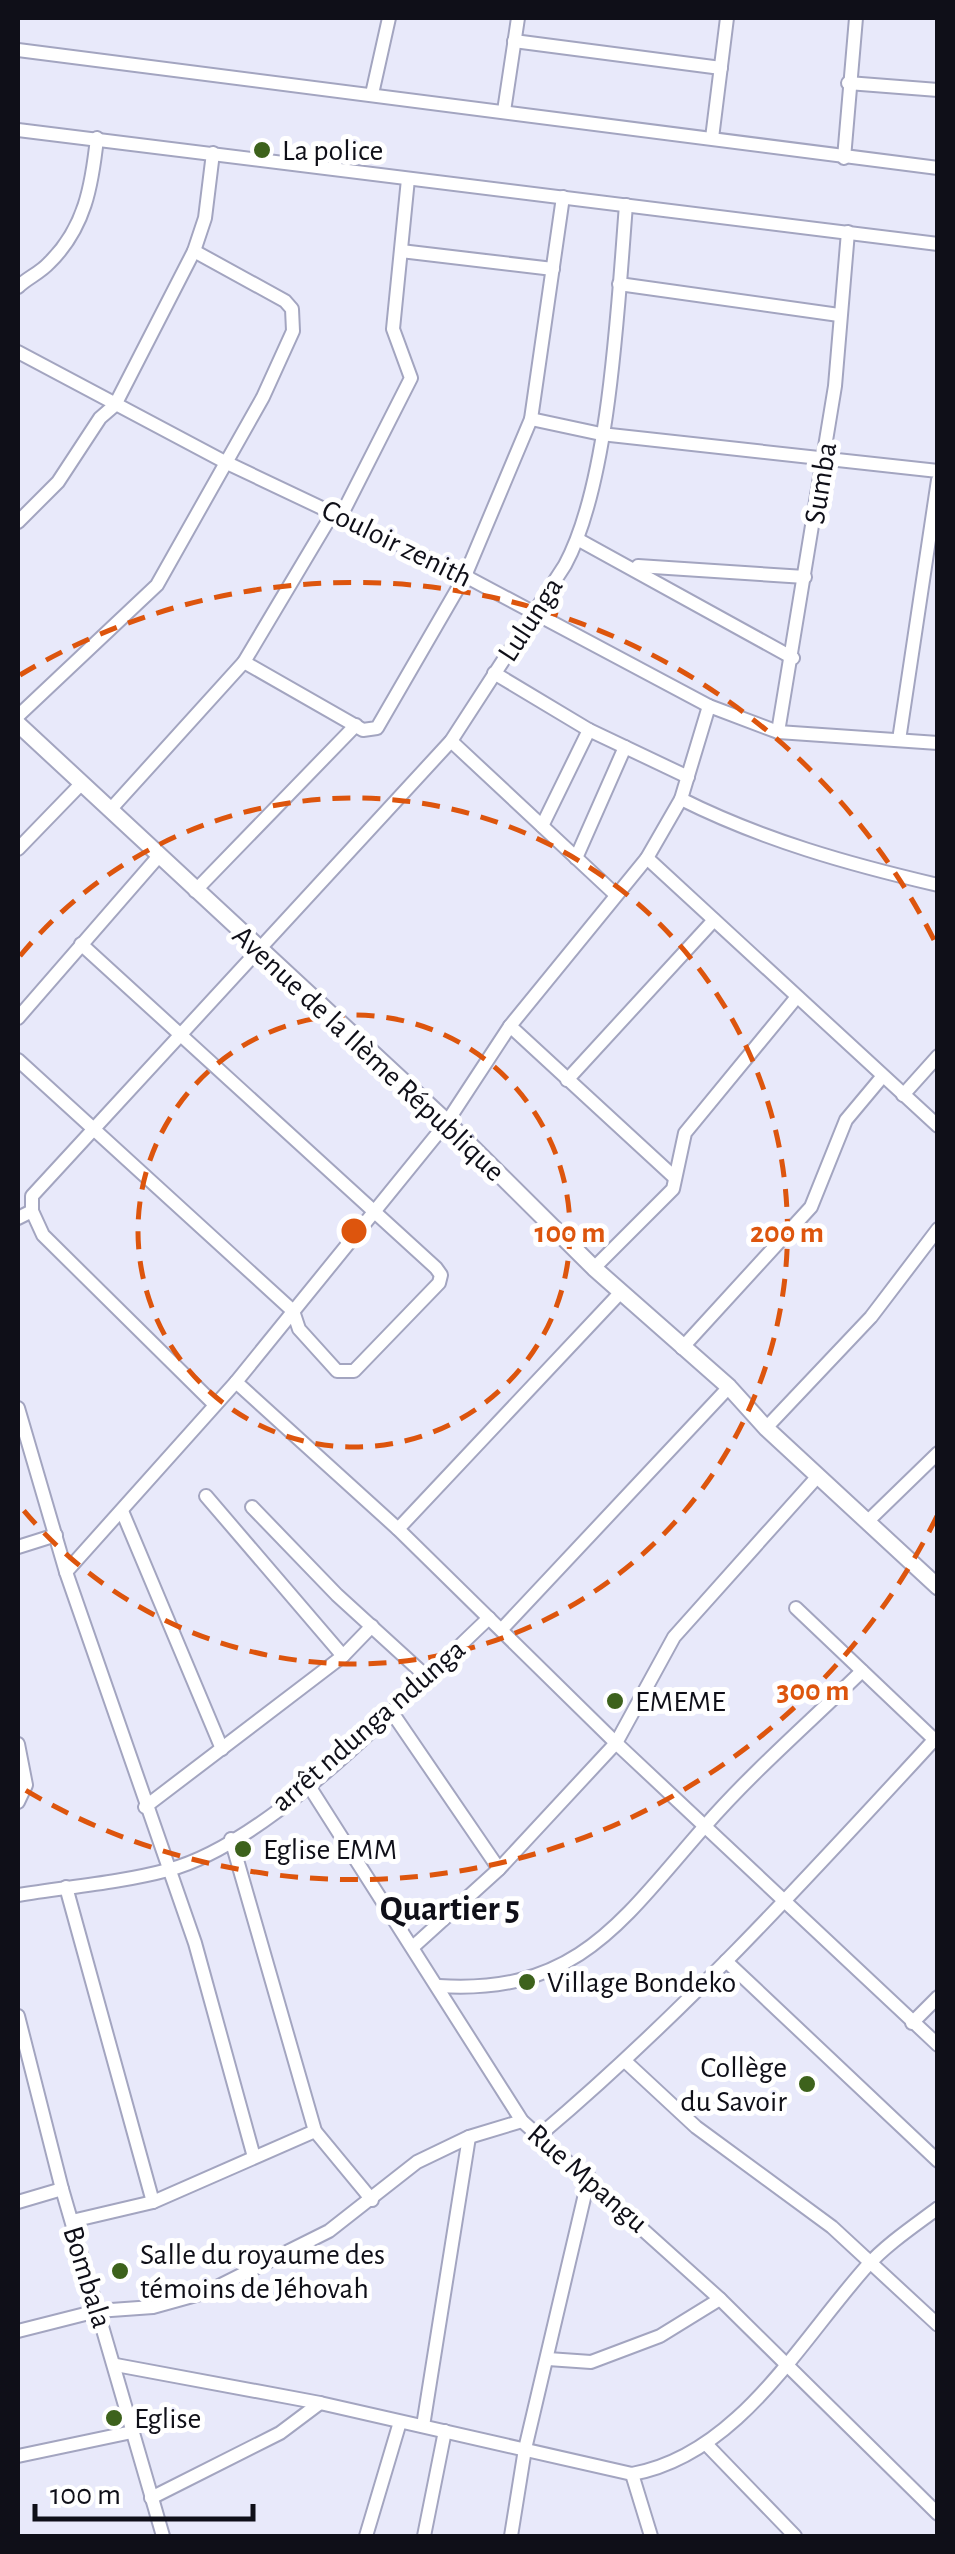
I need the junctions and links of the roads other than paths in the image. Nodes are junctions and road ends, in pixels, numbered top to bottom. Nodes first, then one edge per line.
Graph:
1 (388, 18) edge
2 (518, 18) edge
3 (727, 18) edge
4 (856, 18) edge
5 (514, 42) junction
6 (18, 50) edge
7 (721, 68) junction
8 (848, 82) junction
9 (938, 90) edge
10 (372, 94) junction
11 (504, 112) junction
12 (18, 130) edge
13 (97, 138) junction
14 (712, 138) junction
15 (214, 152) junction
16 (844, 158) junction
17 (938, 168) edge
18 (408, 180) junction
19 (563, 197) junction
20 (626, 205) junction
21 (848, 232) junction
22 (938, 244) edge
23 (194, 251) junction
24 (401, 251) junction
25 (553, 269) junction
26 (619, 284) junction
27 (18, 288) edge
28 (839, 315) junction
29 (18, 352) edge
30 (115, 405) junction
31 (531, 420) junction
32 (601, 434) junction
33 (824, 456) junction
34 (225, 462) junction
35 (938, 471) edge
36 (938, 480) edge
37 (338, 512) junction
38 (18, 522) edge
39 (578, 540) junction
40 (633, 566) junction
41 (931, 567) edge
42 (466, 576) junction
43 (805, 577) junction
44 (534, 611) junction
45 (793, 658) junction
46 (244, 662) junction
47 (494, 673) junction
48 (709, 706) junction
49 (18, 716) edge
50 (18, 724) edge
51 (356, 725) junction
52 (589, 730) junction
53 (778, 732) junction
54 (899, 740) junction
55 (451, 741) junction
56 (938, 742) edge
57 (625, 747) junction
58 (688, 777) junction
59 (81, 784) junction
60 (680, 799) junction
61 (110, 810) junction
62 (542, 826) junction
63 (18, 848) edge
64 (158, 857) junction
65 (576, 858) junction
66 (647, 858) junction
67 (938, 885) edge
68 (195, 890) junction
69 (616, 895) junction
70 (714, 920) junction
71 (81, 944) junction
72 (258, 951) junction
73 (796, 998) junction
74 (18, 1018) edge
75 (510, 1026) junction
76 (178, 1033) junction
77 (938, 1056) edge
78 (18, 1060) edge
79 (882, 1077) junction
80 (567, 1080) junction
81 (902, 1095) junction
82 (448, 1122) junction
83 (938, 1126) edge
84 (92, 1128) junction
85 (673, 1176) junction
86 (32, 1210) junction
87 (376, 1211) junction
88 (18, 1218) edge
89 (938, 1229) edge
90 (594, 1268) junction
91 (620, 1293) junction
92 (293, 1310) junction
93 (682, 1348) junction
94 (236, 1382) junction
95 (729, 1387) junction
96 (214, 1404) junction
97 (18, 1408) edge
98 (766, 1428) junction
99 (938, 1453) edge
100 (818, 1476) junction
101 (206, 1496) dead end
102 (252, 1507) dead end
103 (122, 1512) junction
104 (868, 1521) junction
105 (398, 1528) junction
106 (56, 1535) junction
107 (18, 1547) edge
108 (66, 1572) junction
109 (938, 1587) edge
110 (796, 1608) dead end
111 (488, 1618) junction
112 (372, 1626) junction
113 (502, 1628) junction
114 (343, 1656) junction
115 (862, 1671) junction
116 (428, 1678) junction
117 (391, 1710) junction
118 (936, 1741) edge
119 (616, 1743) junction
120 (18, 1744) edge
121 (222, 1749) junction
122 (308, 1786) junction
123 (18, 1800) edge
124 (145, 1807) junction
125 (704, 1826) junction
126 (231, 1839) junction
127 (499, 1869) junction
128 (168, 1870) junction
129 (66, 1887) junction
130 (18, 1895) edge
131 (785, 1902) junction
132 (414, 1946) junction
133 (726, 1962) junction
134 (438, 1986) junction
135 (938, 1996) edge
136 (18, 2016) edge
137 (912, 2023) junction
138 (938, 2044) edge
139 (626, 2062) junction
140 (33, 2080) junction
141 (18, 2086) edge
142 (522, 2121) junction
143 (315, 2131) junction
144 (541, 2134) junction
145 (469, 2138) junction
146 (254, 2157) junction
147 (938, 2161) edge
148 (589, 2177) junction
149 (62, 2189) junction
150 (372, 2200) junction
151 (18, 2202) edge
152 (154, 2202) junction
153 (938, 2208) edge
154 (72, 2222) junction
155 (870, 2262) junction
156 (720, 2299) junction
157 (97, 2311) junction
158 (938, 2325) edge
159 (18, 2332) edge
160 (548, 2359) junction
161 (786, 2363) junction
162 (116, 2365) junction
163 (320, 2403) junction
164 (400, 2422) junction
165 (423, 2426) junction
166 (445, 2431) junction
167 (132, 2432) junction
168 (708, 2446) junction
169 (525, 2449) junction
170 (18, 2456) edge
171 (632, 2474) junction
172 (151, 2498) junction
173 (938, 2514) edge
174 (163, 2536) edge
175 (366, 2536) edge
176 (424, 2536) edge
177 (511, 2536) edge
178 (651, 2536) edge
179 (795, 2536) edge

1 - 10 street
2 - 5 street
3 - 7 street
4 - 8 street
5 - 7 street
5 - 11 street
6 - 10 street
7 - 14 street
8 - 9 street
8 - 16 street
10 - 11 street
11 - 14 street
12 - 13 street
13 - 15 street
13 - 27 street
14 - 16 street
15 - 18 street
15 - 23 street
16 - 17 street
18 - 19 street
18 - 24 street
19 - 20 street
19 - 25 street
20 - 21 street
20 - 26 street, Lulunga
21 - 22 street
21 - 28 street, Sumba
23 - 30 street
23 - 34 street
24 - 25 street
24 - 37 street
25 - 31 street
26 - 28 street
26 - 32 street, Lulunga
28 - 33 street, Sumba
29 - 30 street, Couloir zenith
30 - 34 street, Couloir zenith
30 - 38 street
31 - 32 street
31 - 42 street
32 - 33 street
32 - 39 street, Lulunga
33 - 35 street
33 - 43 street, Sumba
34 - 37 street, Couloir zenith
34 - 49 street
36 - 41 street
37 - 42 street, Couloir zenith
37 - 46 street
39 - 40 street
39 - 44 street, Lulunga
40 - 43 street
40 - 45 street
41 - 54 street
42 - 44 street, Couloir zenith
42 - 51 street
43 - 45 street, Sumba
44 - 47 street, Lulunga
44 - 48 street, Couloir zenith
45 - 53 street, Sumba
46 - 51 street
46 - 61 street
47 - 52 street
47 - 55 street, Lulunga
48 - 53 street, Couloir zenith
48 - 58 street
50 - 59 street, Avenue de la IIème République
51 - 68 street
52 - 57 street
52 - 62 street
53 - 54 street, Couloir zenith
54 - 56 street, Couloir zenith
55 - 62 street
55 - 72 street, Lulunga
57 - 58 street
57 - 65 street
58 - 60 street
59 - 61 street, Avenue de la IIème République
59 - 63 street
60 - 66 street
60 - 67 street
61 - 64 street, Avenue de la IIème République
62 - 65 street
64 - 68 street, Avenue de la IIème République
64 - 71 street
65 - 69 street
66 - 69 street
66 - 70 street
68 - 72 street, Avenue de la IIème République
69 - 75 street
70 - 73 street
70 - 80 street
71 - 74 street
71 - 76 street
72 - 76 street, Lulunga
72 - 82 street, Avenue de la IIème République
73 - 79 street
73 - 85 street
75 - 80 street
75 - 82 street
76 - 84 street, Lulunga
76 - 87 street
77 - 81 street
78 - 84 street
79 - 81 street
79 - 93 street
80 - 85 street
81 - 83 street
82 - 87 street
82 - 90 street, Avenue de la IIème République
84 - 86 street, Lulunga
84 - 92 street
85 - 90 street
86 - 88 street
86 - 96 street
87 - 92 street
87 - 92 street
89 - 98 street
90 - 91 street, Avenue de la IIème République
91 - 93 street, Avenue de la IIème République
91 - 105 street
92 - 94 street
93 - 95 street, Avenue de la IIème République
94 - 96 street
94 - 105 street
95 - 98 street, Avenue de la IIème République
95 - 113 street
96 - 103 street
97 - 106 street
98 - 100 street, Avenue de la IIème République
99 - 104 street
100 - 104 street, Avenue de la IIème République
100 - 119 street
101 - 114 street
102 - 112 street
103 - 108 street
103 - 121 street
104 - 109 street, Avenue de la IIème République
105 - 111 street
106 - 107 street
106 - 108 street
108 - 124 street
110 - 115 street
111 - 113 street
111 - 116 street, arrêt ndunga ndunga
112 - 114 street
112 - 116 street
113 - 119 street
114 - 121 street
115 - 118 street
115 - 125 street
116 - 117 street, arrêt ndunga ndunga
117 - 122 street, arrêt ndunga ndunga
117 - 127 street
118 - 131 street
119 - 125 street
119 - 127 street
120 - 123 street
121 - 124 street
122 - 126 street, arrêt ndunga ndunga
122 - 132 street, Rue Mpangu
124 - 128 street
125 - 131 street
125 - 134 street
126 - 128 street, arrêt ndunga ndunga
126 - 143 street
127 - 132 street
128 - 129 street, arrêt ndunga ndunga
128 - 146 street
129 - 130 street, arrêt ndunga ndunga
129 - 152 street
131 - 133 street
131 - 137 street
132 - 134 street, Rue Mpangu
133 - 139 street
133 - 147 street
134 - 142 street, Rue Mpangu
135 - 137 street
136 - 140 street, Bombala
137 - 138 street
139 - 144 street
139 - 155 street
140 - 141 street
140 - 149 street, Bombala
142 - 144 street, Rue Mpangu
142 - 145 street
143 - 146 street
143 - 150 street
144 - 148 street, Rue Mpangu
145 - 150 street
145 - 165 street
146 - 152 street
148 - 156 street, Rue Mpangu
148 - 160 street
149 - 151 street
149 - 154 street, Bombala
150 - 157 street
152 - 154 street
153 - 155 street
154 - 157 street, Bombala
155 - 158 street
155 - 161 street
156 - 160 street
156 - 161 street, Rue Mpangu
157 - 159 street
157 - 162 street, Bombala
160 - 169 street
161 - 168 street
161 - 173 street, Rue Mpangu
162 - 163 street
162 - 167 street, Bombala
163 - 164 street
163 - 172 street
164 - 165 street
164 - 175 street
165 - 166 street
166 - 169 street
166 - 176 street
167 - 170 street
167 - 172 street, Bombala
168 - 171 street
168 - 179 street
169 - 171 street
169 - 177 street
171 - 178 street
172 - 174 street, Bombala

